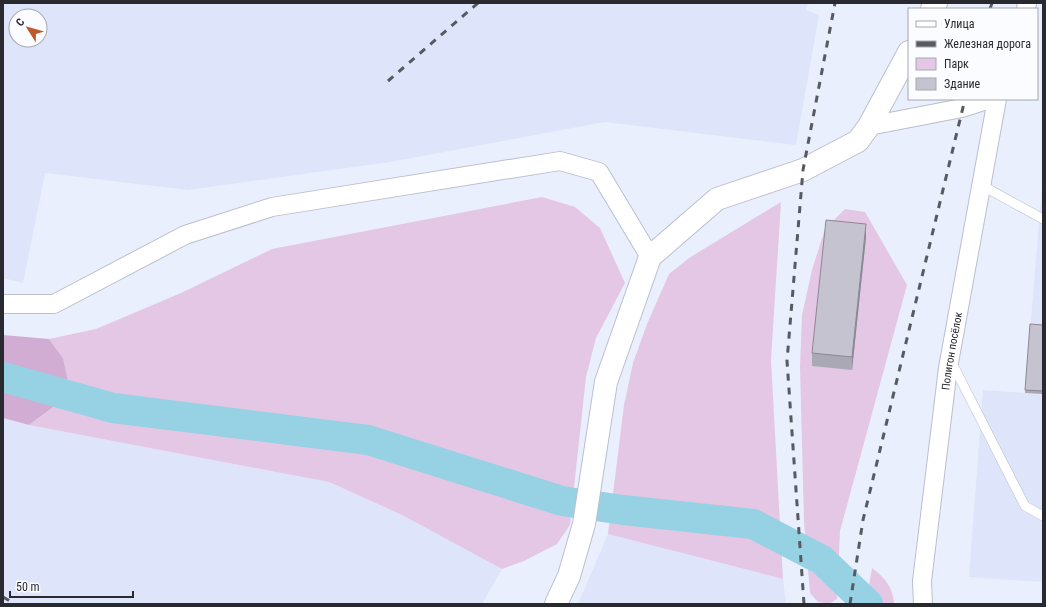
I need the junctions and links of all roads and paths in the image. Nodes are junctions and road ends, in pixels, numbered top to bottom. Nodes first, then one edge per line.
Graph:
1 (908, 54) edge
2 (987, 100) edge
3 (997, 100) edge
4 (869, 126) junction
5 (981, 185) junction
6 (1043, 219) edge
7 (650, 257) junction
8 (3, 304) edge
9 (950, 358) junction
10 (1043, 516) edge
11 (556, 604) edge
12 (923, 604) edge

1 - 4 street
2 - 4 street
3 - 5 street, Полигон посёлок
4 - 7 street
5 - 6 lane
5 - 9 street, Полигон посёлок
7 - 8 street
7 - 11 street
9 - 10 lane
9 - 12 street, Полигон посёлок

